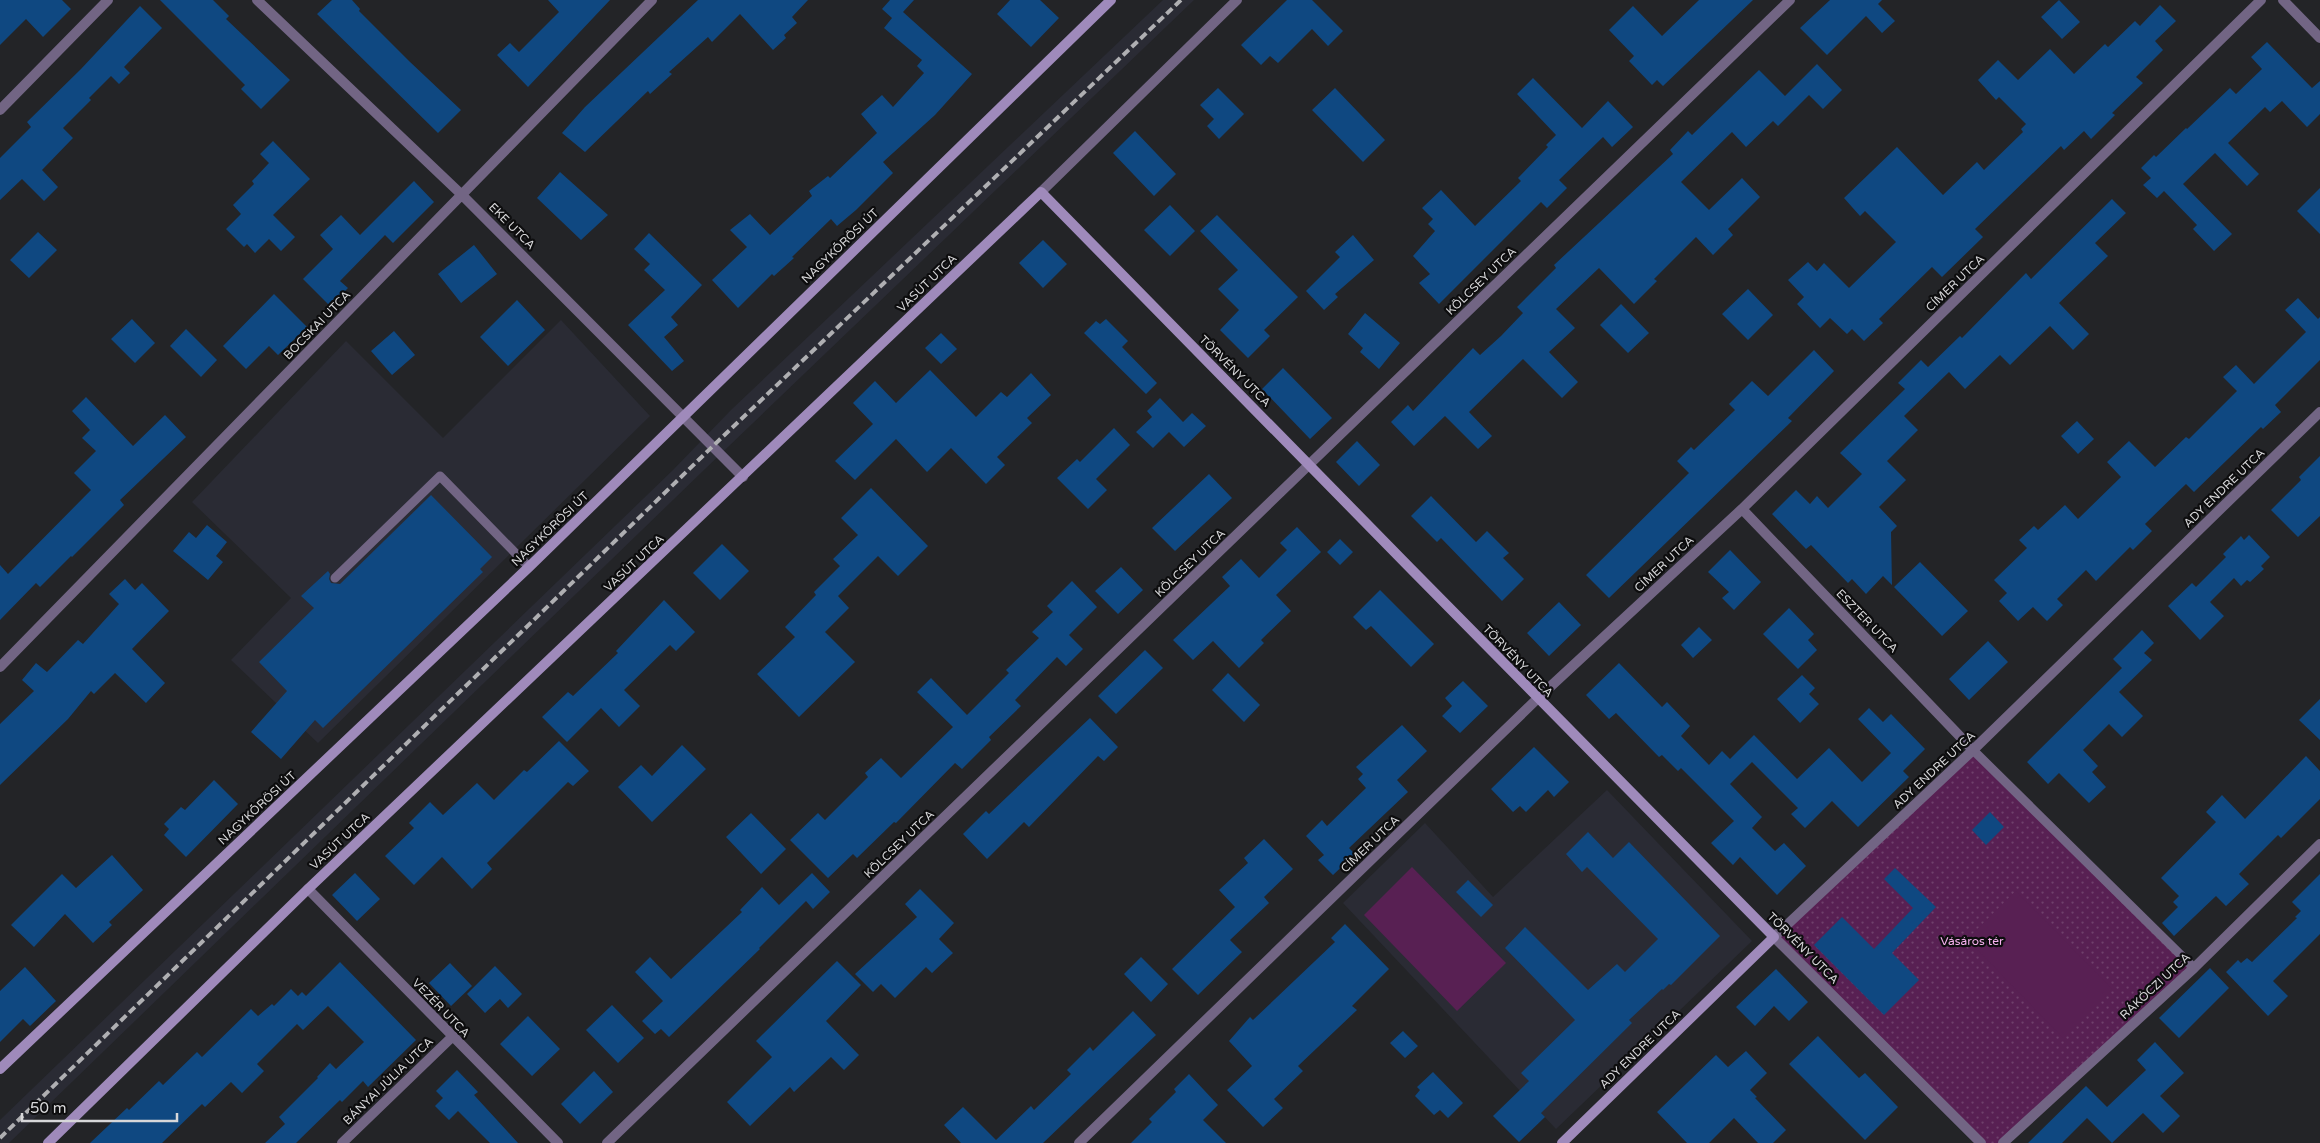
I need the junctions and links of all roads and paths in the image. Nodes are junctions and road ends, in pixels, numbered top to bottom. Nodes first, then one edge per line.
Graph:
1 (108, 0) edge
2 (257, 0) edge
3 (652, 0) edge
4 (1111, 0) edge
5 (1237, 0) edge
6 (1790, 0) edge
7 (2261, 0) edge
8 (2283, 0) edge
9 (2320, 38) edge
10 (0, 110) edge
11 (1041, 192) junction
12 (462, 194) junction
13 (2320, 412) edge
14 (684, 416) junction
15 (1310, 464) junction
16 (743, 477) junction
17 (1742, 509) junction
18 (529, 567) junction
19 (335, 578) dead end
20 (0, 667) edge
21 (1537, 699) junction
22 (1973, 750) junction
23 (2320, 844) edge
24 (308, 889) junction
25 (1774, 936) junction
26 (2194, 968) junction
27 (452, 1037) junction
28 (0, 1069) edge
29 (48, 1143) edge
30 (342, 1143) edge
31 (558, 1143) edge
32 (607, 1143) edge
33 (1079, 1143) edge
34 (1562, 1143) edge
35 (1981, 1143) edge
36 (2003, 1143) edge

1 - 10 street
2 - 12 street, EKE UTCA
3 - 12 street, BOCSKAI UTCA
4 - 14 street, NAGYKŐRÖSI ÚT
5 - 11 street, VASÚT UTCA
6 - 15 street, KÖLCSEY UTCA
7 - 17 street, CÍMER UTCA
8 - 9 street
11 - 15 street, TÖRVÉNY UTCA
11 - 16 street, VASÚT UTCA
12 - 14 street, EKE UTCA
12 - 20 street, BOCSKAI UTCA
13 - 22 street, ADY ENDRE UTCA
14 - 16 street, EKE UTCA
14 - 18 street, NAGYKŐRÖSI ÚT
15 - 21 street, TÖRVÉNY UTCA
15 - 32 street, KÖLCSEY UTCA
16 - 24 street, VASÚT UTCA
17 - 21 street, CÍMER UTCA
17 - 22 street, ESZTER UTCA
18 - 19 lane
18 - 28 street, NAGYKŐRÖSI ÚT
21 - 25 street, TÖRVÉNY UTCA
21 - 33 street, CÍMER UTCA
22 - 25 street, ADY ENDRE UTCA
22 - 26 lane
23 - 26 street, RÁKÓCZI UTCA
24 - 27 street, VEZÉR UTCA
24 - 29 street, VASÚT UTCA
25 - 34 street, ADY ENDRE UTCA
25 - 35 street, TÖRVÉNY UTCA
26 - 36 street, RÁKÓCZI UTCA
27 - 30 street, BÁNYAI JÚLIA UTCA
27 - 31 street, VEZÉR UTCA

